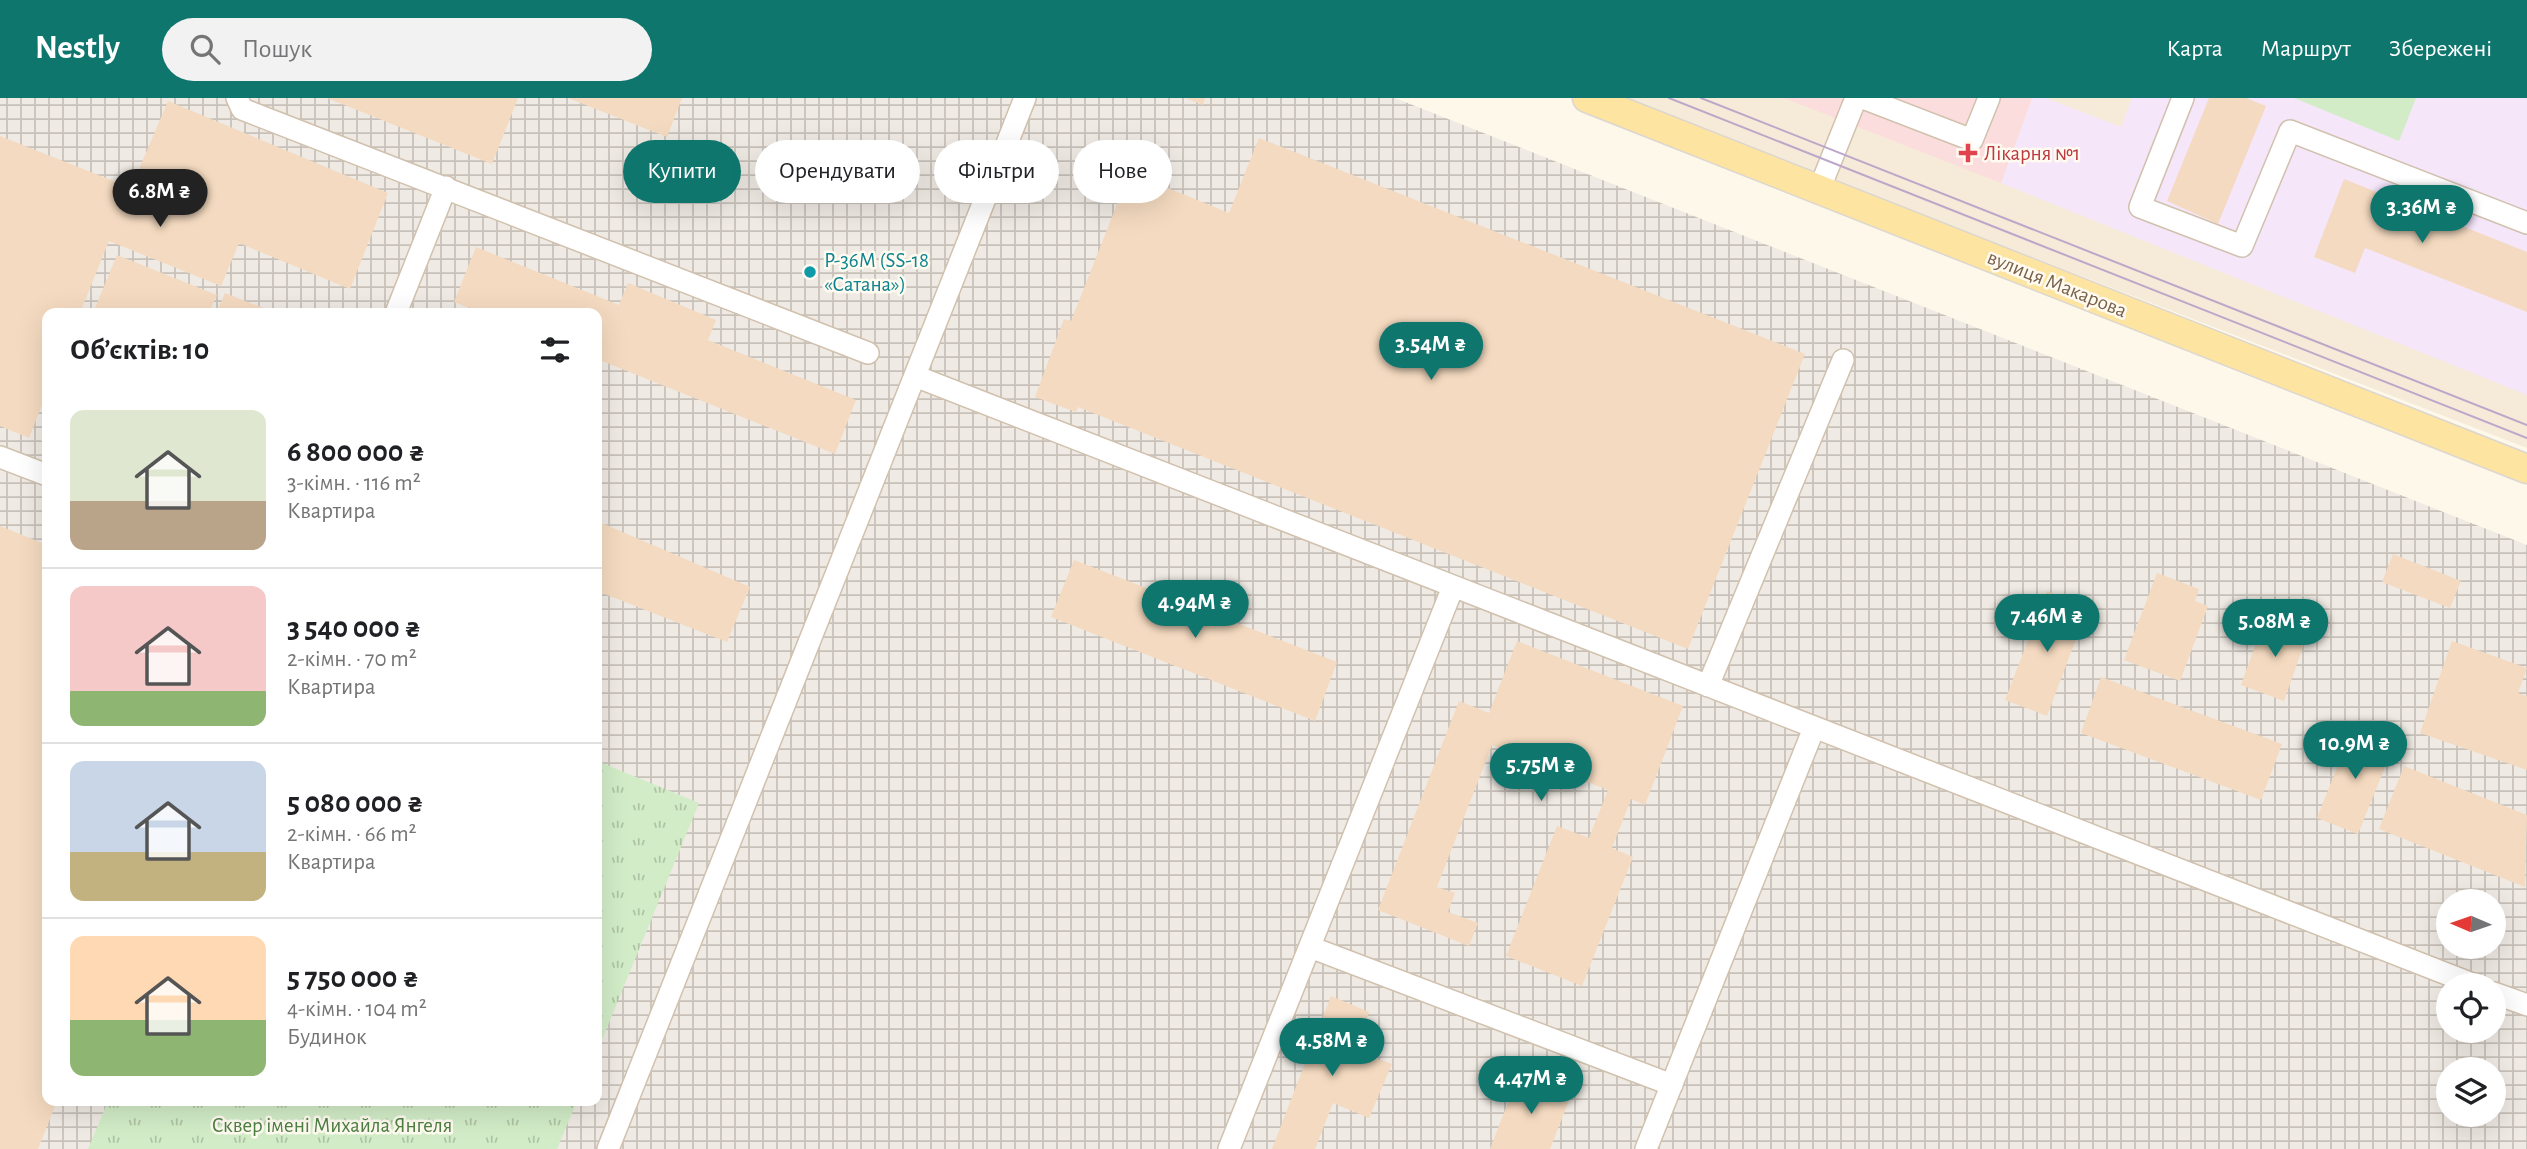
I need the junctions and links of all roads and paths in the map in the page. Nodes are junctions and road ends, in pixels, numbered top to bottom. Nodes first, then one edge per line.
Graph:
1 (237, 98) edge
2 (1025, 98) edge
3 (1587, 98) edge
4 (1856, 98) edge
5 (1864, 98) edge
6 (1989, 98) edge
7 (2182, 98) edge
8 (446, 187) junction
9 (1819, 190) junction
10 (2527, 223) edge
11 (398, 308) edge
12 (868, 353) dead end
13 (1843, 360) dead end
14 (915, 376) junction
15 (0, 457) edge
16 (2527, 470) edge
17 (42, 473) edge
18 (1453, 587) junction
19 (1708, 686) junction
20 (1814, 728) junction
21 (1310, 947) junction
22 (2444, 973) edge
23 (2506, 998) edge
24 (2527, 1006) edge
25 (1672, 1084) junction
26 (608, 1149) edge
27 (1229, 1149) edge
28 (1646, 1149) edge

1 - 8 lane
2 - 14 lane
3 - 9 main road, вулиця Макарова
4 - 9 lane
5 - 6 lane
7 - 10 lane
8 - 11 lane
8 - 12 lane
9 - 16 main road, вулиця Макарова
13 - 19 lane
14 - 18 lane
14 - 26 lane
15 - 17 lane
18 - 19 lane
18 - 21 lane
19 - 20 lane
20 - 22 lane
20 - 25 lane
21 - 25 lane
21 - 27 lane
23 - 24 lane
25 - 28 lane

